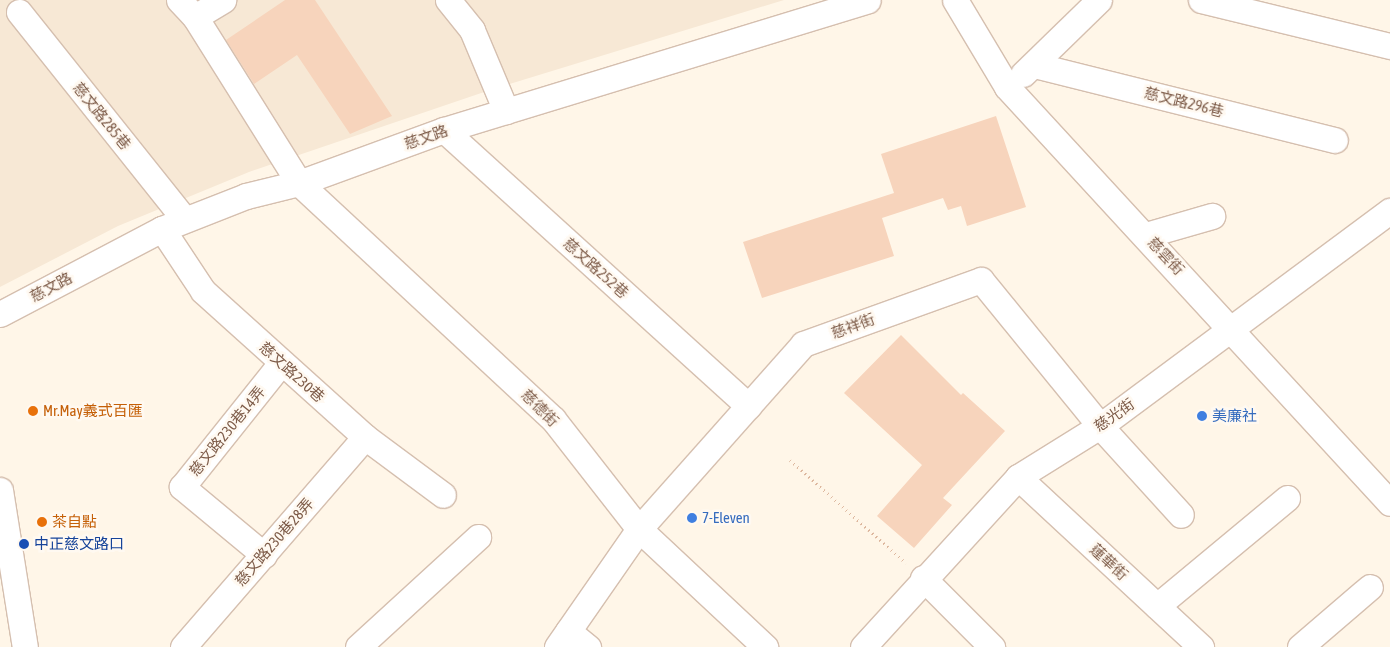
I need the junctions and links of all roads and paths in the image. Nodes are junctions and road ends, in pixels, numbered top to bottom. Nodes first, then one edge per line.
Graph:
1 (223, 0) edge
2 (448, 0) edge
3 (868, 0) edge
4 (955, 0) edge
5 (1099, 0) edge
6 (1201, 0) edge
7 (187, 8) edge
8 (19, 12) dead end
9 (1390, 46) edge
10 (1034, 65) junction
11 (1007, 87) junction
12 (506, 112) junction
13 (444, 130) junction
14 (1335, 140) dead end
15 (299, 183) junction
16 (1212, 216) dead end
17 (1387, 220) edge
18 (173, 224) junction
19 (1146, 235) junction
20 (0, 314) edge
21 (1233, 329) junction
22 (281, 363) junction
23 (748, 406) junction
24 (1100, 426) junction
25 (365, 437) junction
26 (790, 460) dead end
27 (1018, 477) junction
28 (0, 490) edge
29 (443, 495) dead end
30 (1287, 498) dead end
31 (1390, 503) edge
32 (1181, 515) dead end
33 (640, 529) junction
34 (478, 537) dead end
35 (264, 554) junction
36 (923, 578) junction
37 (1370, 587) dead end
38 (1157, 606) junction
39 (563, 639) edge
40 (25, 647) edge
41 (182, 647) edge
42 (358, 647) edge
43 (588, 647) edge
44 (766, 647) edge
45 (863, 647) edge
46 (992, 647) edge
47 (1201, 647) edge
48 (1300, 647) edge

1 - 7 street
2 - 12 street
3 - 12 street, 慈文路
4 - 11 street, 慈雲街
5 - 10 street
6 - 9 street
7 - 15 street, 慈德街
8 - 18 street, 慈文路285巷
10 - 11 street
10 - 14 street, 慈文路296巷
11 - 19 street, 慈雲街
12 - 13 street, 慈文路
13 - 15 street, 慈文路
13 - 23 street, 慈文路252巷
15 - 18 street, 慈文路
15 - 33 street, 慈德街
16 - 19 street
17 - 21 street, 慈光街
18 - 20 street, 慈文路
18 - 22 street, 慈文路230巷
19 - 21 street, 慈雲街
21 - 24 street, 慈光街
21 - 31 street, 慈雲街
22 - 25 street, 慈文路230巷
22 - 35 street, 慈文路230巷14弄
23 - 24 street, 慈祥街
23 - 33 street, 慈祥街
24 - 27 street, 慈光街
24 - 32 street, 慈祥街
25 - 29 street, 慈文路230巷
25 - 35 street, 慈文路230巷28弄
26 - 36 path
27 - 36 street, 慈光街
27 - 38 street, 蓮華街
28 - 40 street
30 - 38 street
33 - 39 street, 慈祥街
33 - 44 street, 慈德街
34 - 42 street
35 - 41 street, 慈文路230巷28弄
36 - 45 street, 慈光街
36 - 46 street
37 - 48 street
38 - 47 street, 蓮華街
39 - 43 street

